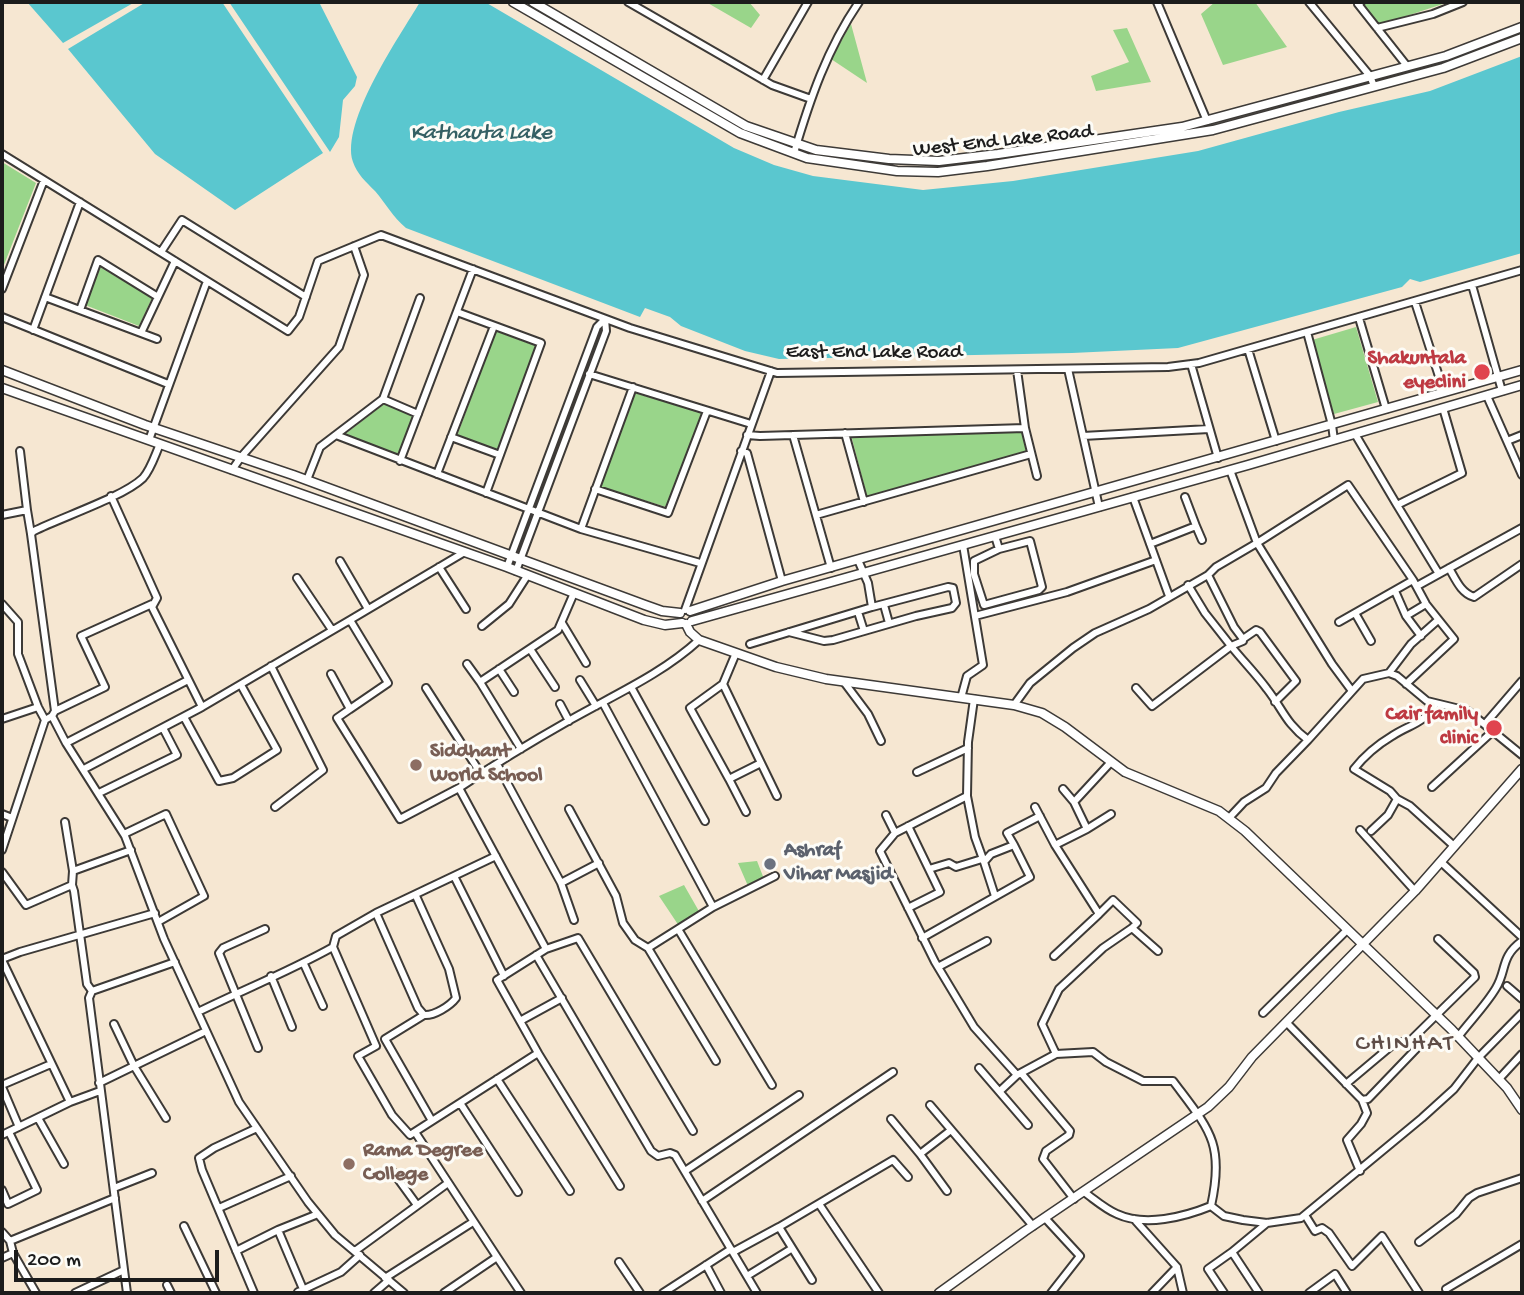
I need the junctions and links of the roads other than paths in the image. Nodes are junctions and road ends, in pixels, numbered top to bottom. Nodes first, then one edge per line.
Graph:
1 (513, 2) edge
2 (533, 2) edge
3 (628, 2) edge
4 (808, 2) edge
5 (859, 2) edge
6 (1157, 2) edge
7 (1309, 2) edge
8 (1361, 2) edge
9 (1463, 2) edge
10 (1522, 27) edge
11 (1377, 28) junction
12 (1522, 38) edge
13 (1407, 66) junction
14 (1370, 76) junction
15 (763, 80) junction
16 (1374, 86) junction
17 (811, 99) junction
18 (1207, 121) junction
19 (795, 149) junction
20 (2, 154) edge
21 (44, 180) junction
22 (80, 202) junction
23 (354, 246) junction
24 (161, 253) junction
25 (175, 261) junction
26 (473, 269) junction
27 (1521, 271) edge
28 (207, 281) junction
29 (1522, 281) edge
30 (1472, 285) junction
31 (2, 289) edge
32 (45, 297) junction
33 (158, 297) junction
34 (306, 297) junction
35 (420, 298) dead end
36 (1415, 302) junction
37 (80, 310) junction
38 (457, 312) junction
39 (2, 317) edge
40 (1359, 318) junction
41 (606, 319) junction
42 (494, 326) junction
43 (33, 330) junction
44 (1307, 332) junction
45 (141, 333) junction
46 (157, 339) dead end
47 (1248, 349) junction
48 (1191, 364) junction
49 (1068, 369) junction
50 (2, 370) edge
51 (1017, 370) junction
52 (1522, 370) edge
53 (580, 371) junction
54 (771, 371) junction
55 (590, 374) junction
56 (1498, 377) junction
57 (168, 384) junction
58 (1522, 385) edge
59 (633, 387) junction
60 (2, 389) edge
61 (1502, 391) junction
62 (1444, 392) junction
63 (1487, 396) junction
64 (383, 399) junction
65 (1443, 408) junction
66 (1386, 409) junction
67 (707, 411) junction
68 (418, 414) junction
69 (751, 424) junction
70 (1332, 425) junction
71 (153, 427) junction
72 (1025, 428) junction
73 (1209, 429) junction
74 (845, 433) junction
75 (1355, 434) junction
76 (336, 435) junction
77 (747, 435) junction
78 (793, 435) junction
79 (1522, 435) edge
80 (1083, 436) junction
81 (452, 437) junction
82 (149, 440) junction
83 (1334, 440) junction
84 (1276, 441) junction
85 (1507, 441) junction
86 (160, 443) junction
87 (20, 451) dead end
88 (741, 451) junction
89 (1031, 454) junction
90 (500, 455) junction
91 (241, 457) junction
92 (1218, 458) junction
93 (400, 461) junction
94 (232, 470) junction
95 (1230, 470) junction
96 (437, 474) junction
97 (1522, 475) edge
98 (1037, 476) dead end
99 (307, 480) junction
100 (595, 489) junction
101 (1096, 492) junction
102 (486, 493) junction
103 (111, 496) junction
104 (1185, 497) dead end
105 (1133, 498) junction
106 (864, 502) junction
107 (1397, 506) junction
108 (1099, 507) junction
109 (529, 509) junction
110 (27, 510) junction
111 (538, 513) junction
112 (2, 514) edge
113 (816, 515) junction
114 (1196, 526) junction
115 (1522, 528) edge
116 (581, 529) junction
117 (31, 534) junction
118 (995, 536) junction
119 (1202, 540) dead end
120 (1257, 543) junction
121 (1150, 544) junction
122 (963, 545) junction
123 (999, 549) junction
124 (463, 553) junction
125 (512, 555) junction
126 (521, 559) junction
127 (858, 560) junction
128 (1156, 560) junction
129 (340, 561) dead end
130 (700, 563) junction
131 (1522, 564) edge
132 (439, 567) junction
133 (507, 567) junction
134 (831, 568) junction
135 (1450, 568) junction
136 (516, 571) junction
137 (1439, 574) junction
138 (1208, 575) junction
139 (527, 576) junction
140 (864, 576) junction
141 (297, 578) dead end
142 (782, 581) junction
143 (1415, 583) junction
144 (1188, 585) junction
145 (1395, 591) junction
146 (574, 593) junction
147 (1169, 596) junction
148 (2, 604) edge
149 (152, 604) junction
150 (1426, 604) junction
151 (884, 605) junction
152 (872, 607) junction
153 (368, 609) junction
154 (466, 609) dead end
155 (858, 612) junction
156 (1355, 613) junction
157 (975, 616) junction
158 (1406, 616) junction
159 (686, 617) junction
160 (350, 620) junction
161 (1438, 620) junction
162 (1339, 622) dead end
163 (562, 623) junction
164 (890, 623) junction
165 (482, 626) dead end
166 (332, 630) junction
167 (864, 631) junction
168 (789, 632) junction
169 (1421, 636) junction
170 (1243, 639) junction
171 (699, 640) junction
172 (1371, 641) dead end
173 (750, 645) dead end
174 (1231, 646) junction
175 (530, 649) junction
176 (736, 653) junction
177 (586, 663) dead end
178 (467, 664) dead end
179 (271, 666) junction
180 (499, 669) junction
181 (1389, 673) junction
182 (331, 674) dead end
183 (188, 680) junction
184 (580, 680) dead end
185 (1522, 681) edge
186 (480, 682) junction
187 (844, 682) junction
188 (723, 684) junction
189 (1406, 684) junction
190 (242, 685) junction
191 (555, 687) dead end
192 (631, 687) junction
193 (426, 688) dead end
194 (1136, 688) dead end
195 (1352, 691) junction
196 (514, 692) dead end
197 (961, 698) junction
198 (974, 699) junction
199 (1275, 702) junction
200 (560, 704) dead end
201 (600, 704) junction
202 (1014, 705) junction
203 (1435, 705) junction
204 (38, 707) junction
205 (202, 707) junction
206 (350, 709) junction
207 (51, 715) junction
208 (184, 717) junction
209 (2, 719) edge
210 (569, 721) junction
211 (1485, 724) junction
212 (163, 728) junction
213 (1493, 731) junction
214 (1308, 740) junction
215 (881, 741) dead end
216 (66, 743) junction
217 (968, 748) junction
218 (521, 749) junction
219 (1522, 755) edge
220 (1111, 762) junction
221 (761, 763) junction
222 (497, 764) junction
223 (84, 769) junction
224 (1522, 769) edge
225 (917, 772) dead end
226 (481, 774) junction
227 (729, 779) junction
228 (1432, 787) dead end
229 (459, 788) junction
230 (1063, 789) dead end
231 (99, 793) junction
232 (778, 796) dead end
233 (967, 796) junction
234 (1397, 799) junction
235 (1074, 802) junction
236 (275, 807) dead end
237 (1035, 807) dead end
238 (569, 809) dead end
239 (746, 812) dead end
240 (2, 814) edge
241 (1111, 814) dead end
242 (886, 816) dead end
243 (1040, 816) junction
244 (12, 818) junction
245 (1229, 818) junction
246 (705, 821) dead end
247 (65, 822) dead end
248 (908, 826) junction
249 (1087, 829) junction
250 (1360, 830) dead end
251 (1371, 831) dead end
252 (895, 833) junction
253 (124, 834) junction
254 (1014, 845) junction
255 (1055, 845) junction
256 (1454, 846) junction
257 (2, 850) edge
258 (131, 850) junction
259 (496, 856) junction
260 (983, 860) junction
261 (1441, 862) junction
262 (599, 863) junction
263 (929, 869) junction
264 (73, 870) junction
265 (2, 872) edge
266 (454, 876) junction
267 (775, 876) dead end
268 (561, 883) junction
269 (72, 885) junction
270 (1415, 891) junction
271 (995, 895) junction
272 (416, 896) junction
273 (713, 907) junction
274 (908, 908) junction
275 (155, 913) junction
276 (376, 914) junction
277 (1098, 914) junction
278 (574, 920) dead end
279 (158, 922) junction
280 (1132, 928) junction
281 (265, 929) dead end
282 (678, 929) junction
283 (1347, 930) junction
284 (80, 934) junction
285 (922, 938) junction
286 (1438, 939) dead end
287 (1522, 939) edge
288 (987, 941) dead end
289 (1364, 946) junction
290 (333, 947) junction
291 (648, 948) junction
292 (546, 949) junction
293 (1158, 951) dead end
294 (536, 955) junction
295 (1054, 956) dead end
296 (2, 960) edge
297 (175, 962) junction
298 (304, 964) junction
299 (938, 967) junction
300 (271, 976) junction
301 (504, 976) junction
302 (1507, 986) dead end
303 (92, 991) junction
304 (236, 993) junction
305 (562, 998) junction
306 (1522, 999) edge
307 (323, 1006) dead end
308 (198, 1012) junction
309 (1263, 1013) dead end
310 (1522, 1013) edge
311 (1435, 1014) junction
312 (424, 1016) junction
313 (520, 1021) junction
314 (1287, 1023) junction
315 (114, 1024) dead end
316 (292, 1027) dead end
317 (206, 1031) junction
318 (1458, 1037) junction
319 (385, 1039) junction
320 (1409, 1042) junction
321 (376, 1046) junction
322 (258, 1048) dead end
323 (538, 1053) junction
324 (1056, 1054) junction
325 (1522, 1054) edge
326 (1478, 1058) junction
327 (716, 1061) dead end
328 (51, 1064) junction
329 (134, 1066) junction
330 (979, 1068) dead end
331 (893, 1072) dead end
332 (1019, 1074) junction
333 (497, 1079) junction
334 (1499, 1079) junction
335 (1346, 1084) junction
336 (772, 1085) dead end
337 (2, 1086) edge
338 (100, 1087) junction
339 (1000, 1091) junction
340 (799, 1095) dead end
341 (1362, 1100) junction
342 (70, 1102) junction
343 (460, 1103) junction
344 (930, 1105) dead end
345 (1522, 1110) edge
346 (1198, 1115) junction
347 (38, 1118) junction
348 (166, 1118) dead end
349 (891, 1119) dead end
350 (432, 1121) junction
351 (1028, 1125) dead end
352 (19, 1127) junction
353 (257, 1128) junction
354 (693, 1130) dead end
355 (951, 1130) junction
356 (415, 1132) junction
357 (5, 1134) edge
358 (920, 1154) junction
359 (64, 1164) dead end
360 (685, 1171) junction
361 (1360, 1171) junction
362 (393, 1172) dead end
363 (152, 1173) dead end
364 (291, 1176) junction
365 (908, 1177) dead end
366 (1522, 1178) edge
367 (448, 1183) junction
368 (620, 1186) dead end
369 (114, 1188) junction
370 (2, 1190) edge
371 (570, 1191) dead end
372 (947, 1191) dead end
373 (518, 1192) dead end
374 (1084, 1192) junction
375 (115, 1198) junction
376 (1073, 1199) junction
377 (702, 1201) junction
378 (819, 1204) junction
379 (416, 1205) junction
380 (1211, 1206) junction
381 (219, 1208) junction
382 (318, 1214) junction
383 (1305, 1215) junction
384 (1045, 1217) junction
385 (1132, 1218) junction
386 (473, 1222) junction
387 (1268, 1223) junction
388 (184, 1226) dead end
389 (1033, 1226) junction
390 (779, 1227) junction
391 (278, 1230) junction
392 (2, 1232) edge
393 (10, 1241) junction
394 (1419, 1242) dead end
395 (1522, 1244) edge
396 (791, 1249) junction
397 (236, 1251) junction
398 (732, 1251) junction
399 (1232, 1252) junction
400 (13, 1253) junction
401 (357, 1253) junction
402 (496, 1257) junction
403 (2, 1258) edge
404 (620, 1262) dead end
405 (706, 1265) junction
406 (1177, 1268) junction
407 (124, 1270) junction
408 (747, 1276) junction
409 (387, 1279) junction
410 (812, 1280) dead end
411 (167, 1284) dead end
412 (1446, 1289) dead end
413 (300, 1291) edge
414 (36, 1293) edge
415 (75, 1293) edge
416 (127, 1293) edge
417 (171, 1293) edge
418 (216, 1293) edge
419 (254, 1293) edge
420 (314, 1293) edge
421 (374, 1293) edge
422 (404, 1293) edge
423 (444, 1293) edge
424 (521, 1293) edge
425 (640, 1293) edge
426 (663, 1293) edge
427 (722, 1293) edge
428 (757, 1293) edge
429 (879, 1293) edge
430 (939, 1293) edge
431 (1051, 1293) edge
432 (1152, 1293) edge
433 (1183, 1293) edge
434 (1224, 1293) edge
435 (1259, 1293) edge
436 (1310, 1293) edge
437 (1347, 1293) edge
438 (1419, 1293) edge

1 - 19 street, West End Lake Road
2 - 19 street, West End Lake Road
3 - 15 street
4 - 15 street
5 - 17 street
6 - 18 street
7 - 14 street
8 - 11 street
9 - 11 street
10 - 13 street, West End Lake Road
11 - 13 street
12 - 16 street, West End Lake Road
13 - 14 street, West End Lake Road
14 - 16 street
14 - 18 street, West End Lake Road
15 - 17 street
16 - 19 street, West End Lake Road
17 - 19 street
18 - 19 street, West End Lake Road
20 - 21 street
21 - 22 street
21 - 31 street
22 - 24 street
22 - 32 street
23 - 26 street, East End Lake Road
23 - 34 street, East End Lake Road
23 - 91 street
24 - 25 street
24 - 34 street
25 - 28 street
25 - 33 street
26 - 38 street
26 - 41 street, East End Lake Road
27 - 29 street
27 - 30 street, East End Lake Road
28 - 34 street, East End Lake Road
28 - 57 street
30 - 36 street, East End Lake Road
30 - 56 street
32 - 37 street
32 - 43 street
33 - 37 street
33 - 45 street
35 - 64 street
36 - 40 street, East End Lake Road
36 - 62 street
37 - 45 street
38 - 42 street
38 - 68 street
39 - 43 street
40 - 44 street, East End Lake Road
40 - 66 street
41 - 53 street
41 - 54 street, East End Lake Road
41 - 55 street
42 - 81 street
42 - 90 street
43 - 57 street
44 - 47 street, East End Lake Road
44 - 70 street
45 - 46 street
47 - 48 street, East End Lake Road
47 - 84 street
48 - 49 street, East End Lake Road
48 - 73 street
49 - 51 street, East End Lake Road
49 - 80 street
50 - 71 street
51 - 54 street, East End Lake Road
51 - 72 street
52 - 56 street
53 - 55 street
53 - 109 street
54 - 69 street
55 - 59 street
55 - 111 street
56 - 61 street
56 - 62 street
57 - 71 street
58 - 61 street
59 - 67 street
59 - 100 street
60 - 82 street
61 - 63 street
62 - 66 street
63 - 65 street
63 - 85 street
64 - 68 street
64 - 76 street
65 - 75 street
65 - 107 street
66 - 70 street
67 - 69 street
67 - 100 street
68 - 93 street
69 - 77 street
70 - 83 street
70 - 84 street
71 - 82 street
71 - 91 street
72 - 74 street
72 - 89 street
73 - 80 street
73 - 92 street
74 - 78 street
74 - 106 street
75 - 83 street
75 - 107 street
76 - 93 street
76 - 99 street
77 - 78 street
77 - 88 street
78 - 113 street
79 - 85 street
80 - 101 street
81 - 90 street
81 - 96 street
82 - 86 street
83 - 95 street
84 - 92 street
85 - 97 street
86 - 94 street
86 - 103 street
87 - 110 street
88 - 130 street
88 - 142 street
89 - 98 street
89 - 106 street
90 - 102 street
91 - 94 street
91 - 99 street
92 - 101 street
93 - 96 street
94 - 124 street
95 - 105 street
95 - 120 street
96 - 102 street
99 - 125 street
100 - 116 street
101 - 108 street
101 - 127 street
102 - 109 street
103 - 117 street
103 - 149 street
104 - 114 street
105 - 108 street
105 - 121 street
106 - 113 street
107 - 137 street
108 - 118 street
109 - 111 street
109 - 125 street
110 - 112 street
110 - 117 street
111 - 116 street
111 - 126 street
113 - 134 street
114 - 119 street
114 - 121 street
115 - 135 street
116 - 130 street
117 - 207 street
118 - 122 street
118 - 123 street
120 - 138 street
120 - 143 street
120 - 195 street
121 - 128 street
122 - 140 street
122 - 157 street
123 - 123 street
124 - 132 street
124 - 133 street
125 - 126 street
125 - 133 street
126 - 136 street
126 - 159 street
127 - 134 street
127 - 140 street
128 - 147 street
128 - 157 street
129 - 153 street
130 - 159 street
131 - 135 street
132 - 153 street
132 - 154 street
133 - 136 street
134 - 142 street
135 - 137 street
136 - 139 street
137 - 143 street
138 - 144 street
138 - 170 street
139 - 146 street
139 - 165 street
140 - 152 street
140 - 159 street
141 - 166 street
142 - 159 street
143 - 145 street
143 - 150 street
144 - 147 street
144 - 174 street
145 - 156 street
145 - 158 street
146 - 159 street
146 - 163 street
147 - 202 street
148 - 204 street
149 - 183 street
149 - 207 street
150 - 158 street
150 - 161 street
151 - 152 street
151 - 164 street
151 - 164 street
152 - 155 street
153 - 160 street
155 - 167 street
155 - 168 street
156 - 162 street
156 - 172 street
157 - 197 street
158 - 169 street
159 - 171 street
160 - 166 street
160 - 206 street
161 - 169 street
161 - 189 street
163 - 175 street
163 - 177 street
164 - 167 street
166 - 179 street
167 - 168 street
168 - 173 street
169 - 181 street
170 - 174 street
170 - 199 street
171 - 176 street
171 - 192 street
174 - 194 street
174 - 199 street
175 - 180 street
175 - 191 street
176 - 187 street
176 - 188 street
178 - 186 street
179 - 190 street
179 - 236 street
180 - 186 street
180 - 196 street
181 - 189 street
181 - 195 street
182 - 206 street
183 - 205 street
183 - 216 street
184 - 201 street
185 - 211 street
186 - 218 street
187 - 197 street
187 - 215 street
188 - 221 street
188 - 227 street
189 - 203 street
190 - 205 street
190 - 208 street
192 - 201 street
192 - 246 street
193 - 226 street
195 - 214 street
197 - 198 street
198 - 202 street
198 - 217 street
199 - 214 street
200 - 210 street
201 - 210 street
201 - 273 street
202 - 220 street
203 - 211 street
203 - 234 street
204 - 207 street
204 - 209 street
205 - 208 street
206 - 229 street
207 - 216 street
207 - 244 street
208 - 212 street
210 - 218 street
211 - 213 street
212 - 223 street
212 - 231 street
213 - 219 street
213 - 228 street
214 - 245 street
216 - 223 street
217 - 225 street
217 - 233 street
218 - 222 street
220 - 235 street
220 - 245 street
221 - 227 street
221 - 232 street
222 - 226 street
222 - 268 street
223 - 231 street
224 - 256 street
226 - 229 street
227 - 239 street
229 - 259 street
230 - 235 street
231 - 253 street
233 - 248 street
233 - 260 street
234 - 251 street
234 - 256 street
235 - 249 street
237 - 243 street
238 - 262 street
240 - 244 street
241 - 249 street
242 - 252 street
243 - 254 street
243 - 255 street
244 - 257 street
245 - 283 street
247 - 264 street
248 - 252 street
248 - 263 street
249 - 255 street
250 - 270 street
252 - 274 street
253 - 258 street
253 - 279 street
254 - 260 street
254 - 271 street
255 - 277 street
256 - 261 street
258 - 264 street
258 - 275 street
259 - 266 street
259 - 292 street
260 - 263 street
260 - 271 street
261 - 270 street
261 - 287 street
262 - 268 street
262 - 291 street
263 - 274 street
264 - 269 street
265 - 269 street
266 - 272 street
266 - 301 street
267 - 273 street
268 - 278 street
269 - 284 street
270 - 289 street
271 - 285 street
272 - 276 street
272 - 312 street
273 - 282 street
274 - 285 street
275 - 279 street
275 - 284 street
276 - 290 street
276 - 312 street
277 - 280 street
277 - 295 street
279 - 297 street
280 - 293 street
280 - 324 street
281 - 304 street
282 - 291 street
282 - 336 street
283 - 289 street
283 - 309 street
284 - 296 street
284 - 303 street
285 - 299 street
286 - 311 street
287 - 318 street
288 - 299 street
289 - 311 street
289 - 314 street
290 - 298 street
290 - 321 street
291 - 327 street
292 - 294 street
292 - 354 street
294 - 301 street
294 - 305 street
296 - 328 street
297 - 303 street
297 - 308 street
298 - 300 street
298 - 307 street
299 - 332 street
300 - 304 street
300 - 316 street
301 - 313 street
302 - 306 street
303 - 338 street
304 - 308 street
304 - 322 street
305 - 313 street
305 - 360 street
308 - 317 street
310 - 326 street
311 - 318 street
311 - 320 street
312 - 319 street
313 - 323 street
314 - 335 street
314 - 346 street
315 - 329 street
317 - 329 street
317 - 353 street
318 - 326 street
319 - 321 street
319 - 350 street
320 - 335 street
320 - 341 street
321 - 356 street
323 - 333 street
323 - 368 street
324 - 332 street
324 - 346 street
325 - 334 street
326 - 334 street
326 - 361 street
328 - 337 street
328 - 342 street
329 - 338 street
329 - 348 street
330 - 339 street
331 - 377 street
332 - 339 street
332 - 376 street
333 - 343 street
333 - 371 street
334 - 345 street
335 - 341 street
337 - 352 street
338 - 342 street
338 - 369 street
339 - 351 street
340 - 360 street
341 - 361 street
342 - 347 street
343 - 350 street
343 - 373 street
344 - 355 street
346 - 374 street
346 - 380 street
347 - 352 street
347 - 359 street
349 - 358 street
350 - 356 street
352 - 357 street
353 - 364 street
353 - 381 street
355 - 358 street
355 - 389 street
356 - 367 street
357 - 370 street
358 - 372 street
360 - 377 street
361 - 383 street
362 - 379 street
363 - 369 street
364 - 381 street
364 - 382 street
365 - 378 street
366 - 394 street
367 - 379 street
367 - 386 street
369 - 375 street
374 - 376 street
374 - 385 street
375 - 393 street
375 - 407 street
376 - 384 street
377 - 398 street
378 - 390 street
378 - 429 street
379 - 401 street
380 - 385 street
380 - 387 street
381 - 397 street
382 - 391 street
382 - 401 street
383 - 387 street
383 - 438 street
384 - 389 street
384 - 431 street
385 - 406 street
386 - 402 street
386 - 409 street
387 - 399 street
388 - 418 street
389 - 430 street
390 - 396 street
390 - 398 street
391 - 397 street
391 - 413 street
392 - 393 street
393 - 400 street
395 - 412 street
396 - 408 street
396 - 410 street
397 - 419 street
398 - 405 street
398 - 408 street
399 - 434 street
399 - 435 street
400 - 403 street
400 - 414 street
401 - 409 street
401 - 413 street
402 - 423 street
402 - 424 street
404 - 425 street
405 - 426 street
405 - 427 street
406 - 432 street
406 - 433 street
407 - 415 street
407 - 416 street
408 - 428 street
409 - 421 street
409 - 422 street
411 - 417 street
413 - 420 street
436 - 437 street

